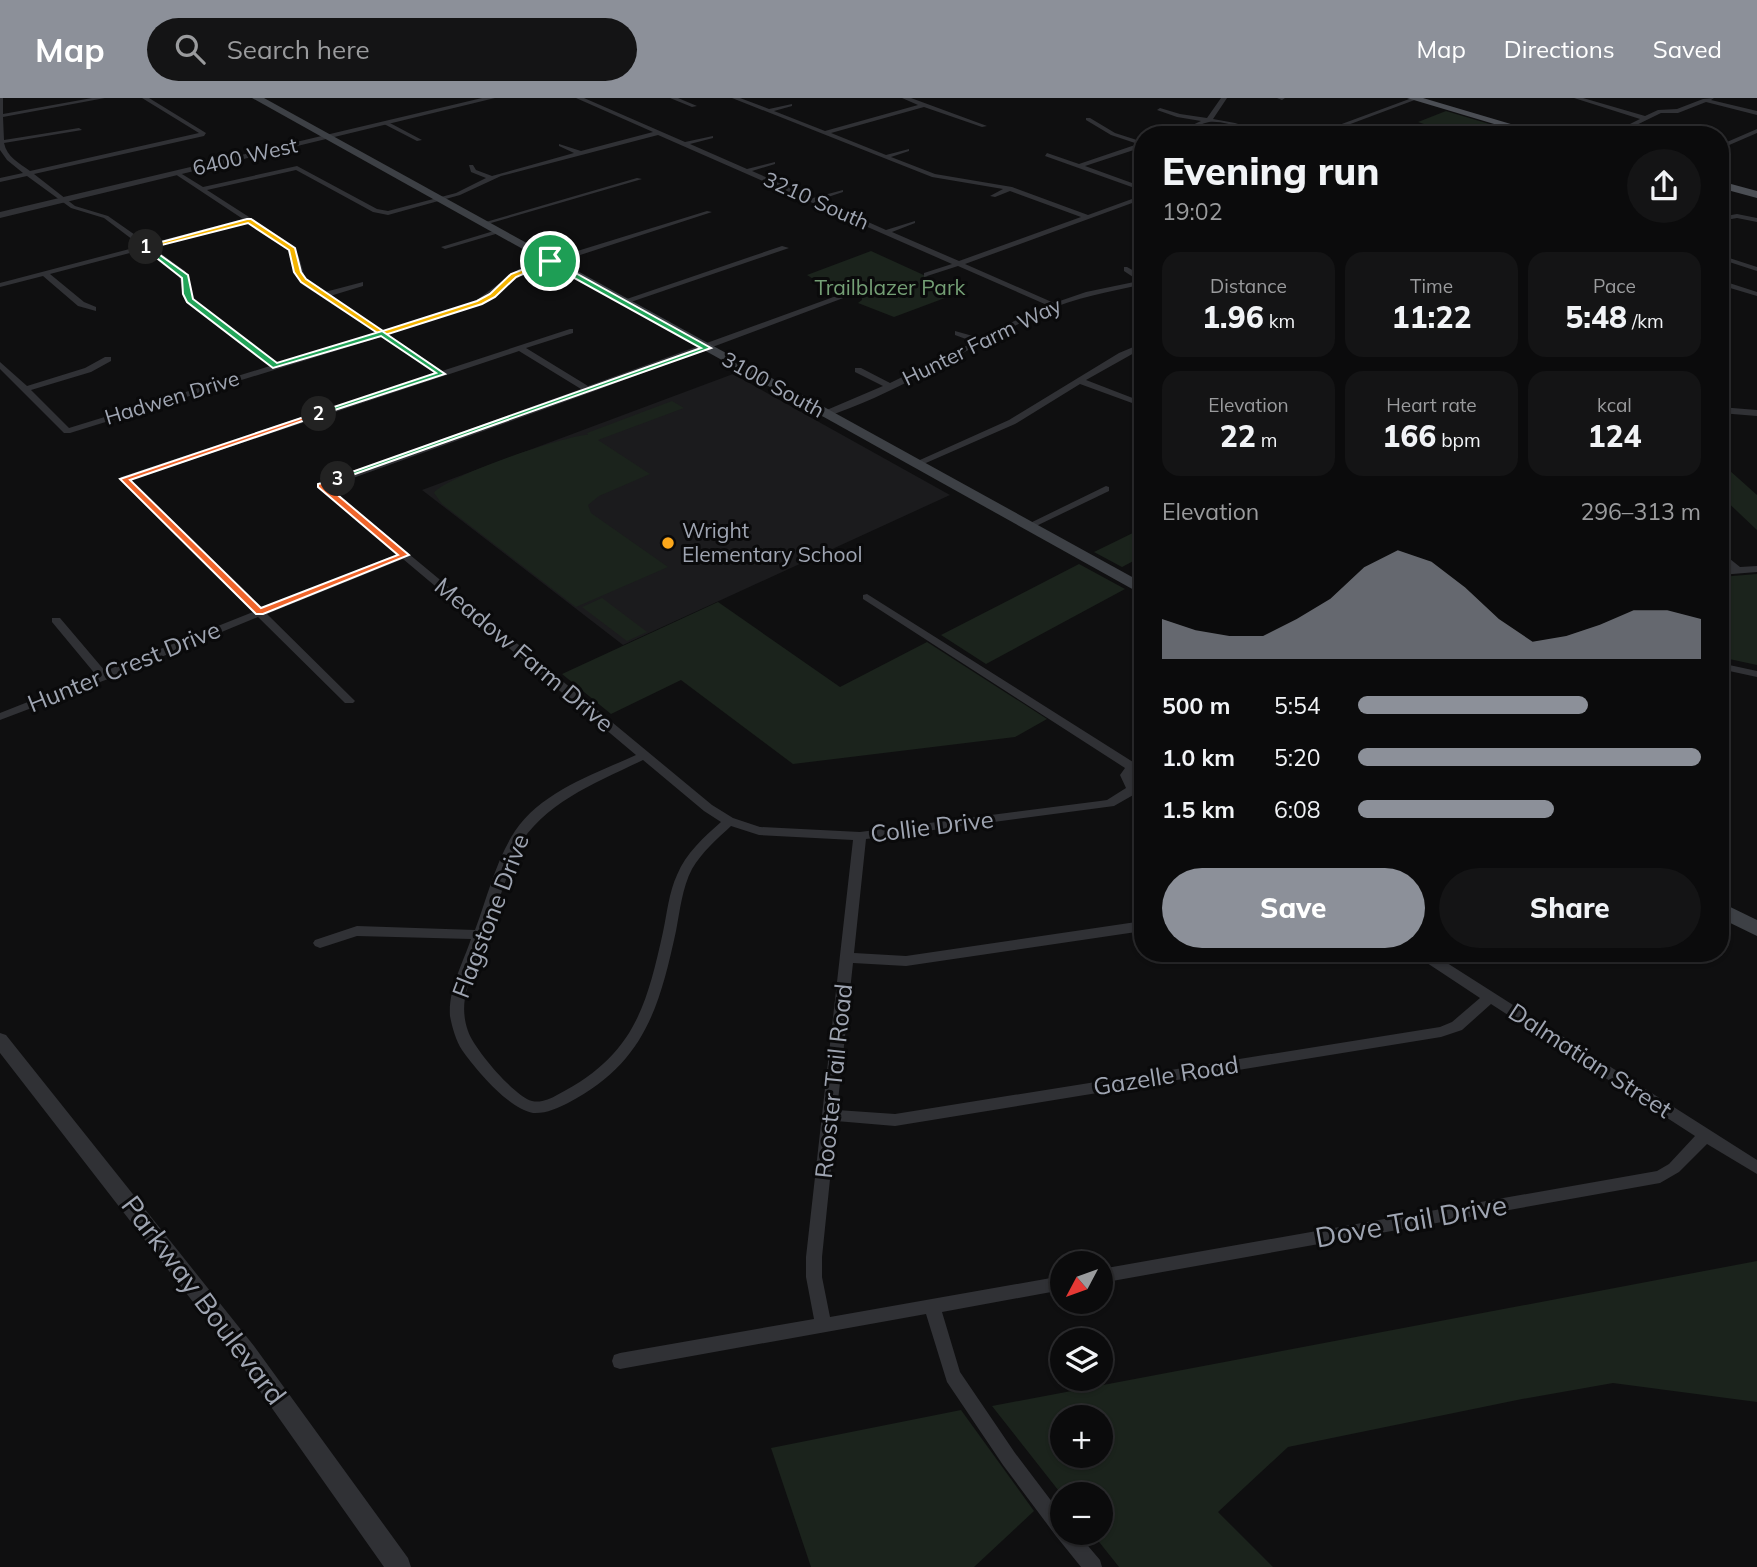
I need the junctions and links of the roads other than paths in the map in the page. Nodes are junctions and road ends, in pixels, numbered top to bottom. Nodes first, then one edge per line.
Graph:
1 (0, 98) edge
2 (102, 98) edge
3 (145, 98) edge
4 (257, 98) edge
5 (579, 98) edge
6 (673, 98) edge
7 (735, 98) edge
8 (905, 98) edge
9 (1223, 98) edge
10 (1415, 98) edge
11 (1577, 98) edge
12 (483, 99) edge
13 (1708, 99) edge
14 (790, 105) dead end
15 (924, 105) junction
16 (694, 106) dead end
17 (1160, 110) dead end
18 (768, 111) junction
19 (1756, 113) edge
20 (0, 116) edge
21 (1644, 118) junction
22 (1088, 119) dead end
23 (1209, 120) junction
24 (386, 123) junction
25 (984, 126) dead end
26 (1195, 126) edge
27 (1233, 126) edge
28 (1339, 126) edge
29 (1512, 126) edge
30 (1628, 126) edge
31 (79, 130) dead end
32 (1757, 131) edge
33 (658, 132) junction
34 (824, 133) junction
35 (327, 137) junction
36 (711, 137) dead end
37 (419, 140) dead end
38 (1134, 142) edge
39 (1729, 143) edge
40 (684, 144) junction
41 (561, 145) dead end
42 (1, 147) edge
43 (1134, 148) edge
44 (907, 150) dead end
45 (579, 153) junction
46 (1047, 155) dead end
47 (885, 157) junction
48 (774, 163) dead end
49 (471, 166) dead end
50 (1079, 166) junction
51 (746, 171) junction
52 (28, 173) junction
53 (177, 173) junction
54 (491, 178) junction
55 (639, 179) dead end
56 (0, 180) edge
57 (1134, 186) edge
58 (1729, 187) edge
59 (1010, 188) junction
60 (202, 190) junction
61 (841, 191) dead end
62 (1757, 195) edge
63 (993, 197) dead end
64 (441, 199) junction
65 (63, 200) junction
66 (813, 200) junction
67 (1134, 200) edge
68 (709, 212) dead end
69 (0, 215) edge
70 (1729, 217) edge
71 (1088, 218) junction
72 (249, 220) junction
73 (1757, 220) edge
74 (913, 222) dead end
75 (482, 224) junction
76 (497, 232) junction
77 (886, 232) junction
78 (146, 247) junction
79 (445, 247) dead end
80 (785, 248) dead end
81 (1729, 260) edge
82 (550, 261) junction
83 (959, 264) junction
84 (1757, 268) edge
85 (1127, 269) dead end
86 (44, 273) junction
87 (1134, 274) edge
88 (927, 275) dead end
89 (1134, 283) edge
90 (360, 284) dead end
91 (0, 285) edge
92 (1729, 285) edge
93 (1757, 294) edge
94 (324, 295) junction
95 (842, 298) dead end
96 (622, 302) junction
97 (1054, 305) junction
98 (93, 309) dead end
99 (570, 331) dead end
100 (382, 333) junction
101 (958, 333) dead end
102 (980, 341) junction
103 (520, 348) junction
104 (707, 348) junction
105 (1134, 350) edge
106 (108, 359) dead end
107 (0, 364) edge
108 (276, 366) junction
109 (858, 370) dead end
110 (442, 374) junction
111 (1080, 380) junction
112 (891, 387) junction
113 (24, 389) junction
114 (589, 390) junction
115 (1134, 401) edge
116 (1729, 411) edge
117 (1757, 413) edge
118 (825, 414) junction
119 (67, 431) joint
120 (916, 464) junction
121 (321, 486) joint
122 (1106, 489) dead end
123 (1029, 526) junction
124 (404, 555) junction
125 (1729, 562) edge
126 (1757, 569) edge
127 (1738, 571) junction
128 (1729, 572) edge
129 (1134, 585) edge
130 (867, 597) dead end
131 (259, 612) junction
132 (56, 620) dead end
133 (1729, 668) edge
134 (1757, 674) edge
135 (104, 677) junction
136 (349, 701) dead end
137 (0, 717) edge
138 (645, 755) junction
139 (1134, 763) edge
140 (1134, 768) edge
141 (1134, 786) edge
142 (1134, 793) edge
143 (729, 821) junction
144 (860, 836) junction
145 (1729, 914) edge
146 (1134, 927) edge
147 (1757, 929) edge
148 (479, 935) junction
149 (320, 943) dead end
150 (848, 958) junction
151 (1435, 962) edge
152 (1490, 997) junction
153 (0, 1040) edge
154 (830, 1115) junction
155 (1706, 1135) junction
156 (1757, 1168) edge
157 (1113, 1274) edge
158 (1050, 1285) edge
159 (932, 1306) junction
160 (823, 1325) junction
161 (620, 1361) dead end
162 (1050, 1513) edge
163 (1075, 1545) edge
164 (399, 1567) edge
165 (1093, 1567) edge

1 - 20 street
2 - 20 street
3 - 52 street
4 - 35 main road, 3100 South
5 - 33 street, 3210 South
6 - 16 street
7 - 18 street
8 - 15 street
9 - 23 street
10 - 28 street
10 - 29 main road
11 - 21 street
12 - 24 street, 6400 West
13 - 19 street
13 - 21 street
14 - 18 street
15 - 25 street
15 - 34 street
17 - 23 street
18 - 34 street
20 - 42 street
21 - 30 street
22 - 38 street
23 - 26 street
23 - 27 street
24 - 35 street, 6400 West
24 - 37 street
31 - 42 street
32 - 39 street
33 - 40 street, 3210 South
33 - 45 street
34 - 47 street
35 - 53 street, 6400 West
35 - 64 main road, 3100 South
36 - 40 street
40 - 51 street, 3210 South
41 - 45 street
42 - 52 street
43 - 50 street
44 - 47 street
45 - 54 street
46 - 50 street
47 - 59 street
48 - 51 street
49 - 54 street
50 - 57 street
51 - 66 street, 3210 South
52 - 56 street
52 - 65 street
53 - 60 street
53 - 65 street, 6400 West
54 - 64 street
55 - 75 street
58 - 62 main road
59 - 63 street
59 - 71 street
60 - 64 street
60 - 72 street
61 - 66 street
64 - 75 main road, 3100 South
65 - 69 street, 6400 West
65 - 78 street
66 - 77 street, 3210 South
67 - 71 street
68 - 82 street, Hadwen Drive
70 - 73 street
71 - 83 street
72 - 78 street
72 - 94 street
74 - 77 street
75 - 76 main road, 3100 South
76 - 79 street
76 - 82 main road, 3100 South
77 - 83 street, 3210 South
78 - 86 street
78 - 108 street
80 - 96 street
81 - 84 street
82 - 96 main road, 3100 South
82 - 100 street, Hadwen Drive
83 - 88 street
83 - 97 street, 3210 South
85 - 87 street
86 - 91 street
86 - 98 street
89 - 97 street, Hunter Farm Way
90 - 94 street
92 - 93 street
94 - 100 street
95 - 104 street
96 - 104 main road, 3100 South
97 - 102 street, Hunter Farm Way
99 - 103 street
100 - 108 street, Hadwen Drive
100 - 110 street
101 - 102 street
102 - 112 street, Hunter Farm Way
103 - 110 street
103 - 114 street
104 - 114 street
104 - 118 main road, 3100 South
105 - 111 street
106 - 113 street
107 - 113 street
108 - 119 street, Hadwen Drive
109 - 112 street
110 - 131 street
111 - 115 street
111 - 120 street
112 - 118 street, Hunter Farm Way
113 - 119 street
114 - 121 street
116 - 117 street
118 - 120 main road, 3100 South
120 - 123 main road, 3100 South
121 - 124 street, Meadow Farm Drive
122 - 123 street
123 - 129 main road, 3100 South
124 - 131 street, Hunter Crest Drive
124 - 138 street, Meadow Farm Drive
125 - 127 street
126 - 127 street
127 - 128 street
130 - 139 street
131 - 135 street, Hunter Crest Drive
131 - 136 street
132 - 135 street
133 - 134 street
135 - 137 street, Hunter Crest Drive
138 - 143 street, Meadow Farm Drive
138 - 148 street, Flagstone Drive
140 - 141 street
142 - 144 street, Collie Drive
143 - 144 street, Collie Drive
143 - 148 street, Flagstone Drive
144 - 150 street, Rooster Tail Road
145 - 147 main road
146 - 150 street
148 - 149 street
150 - 154 street, Rooster Tail Road
151 - 152 street, Dalmatian Street
152 - 154 street, Gazelle Road
152 - 155 street, Dalmatian Street
153 - 164 street, Parkway Boulevard
154 - 160 street, Rooster Tail Road
155 - 156 street, Dalmatian Street
155 - 157 street, Dove Tail Drive
158 - 159 street
159 - 160 street
159 - 162 street
160 - 161 street
163 - 165 street

